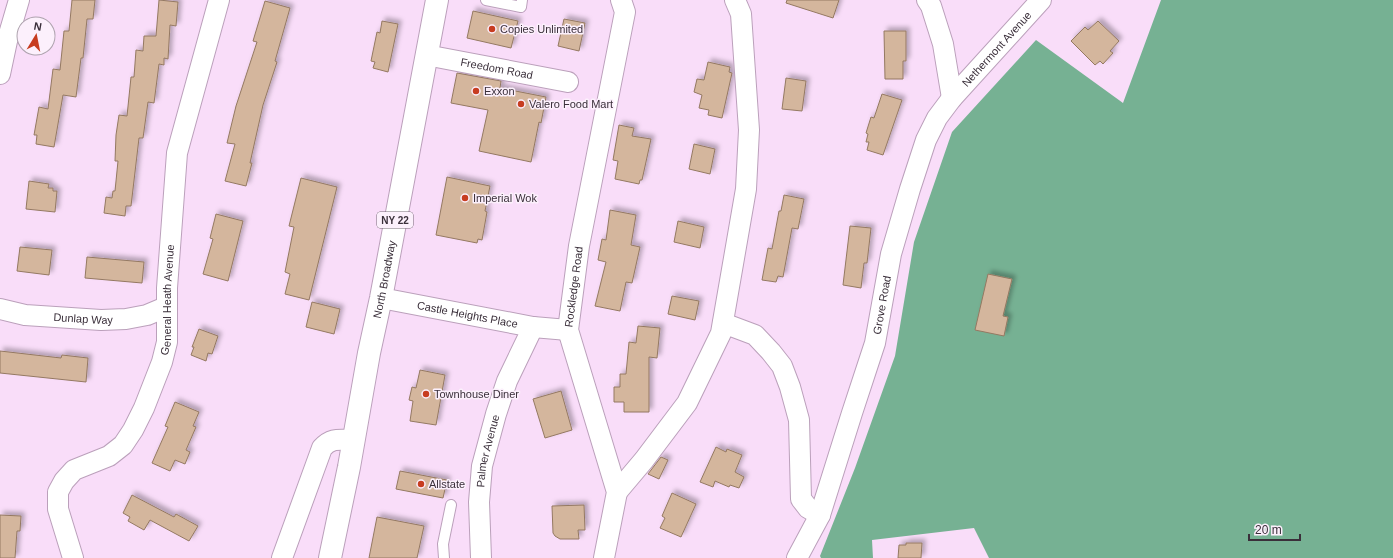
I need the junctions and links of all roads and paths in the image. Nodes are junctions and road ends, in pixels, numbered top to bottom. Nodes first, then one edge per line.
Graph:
1 (19, 0) edge
2 (219, 0) edge
3 (437, 0) edge
4 (486, 0) edge
5 (522, 0) edge
6 (735, 0) edge
7 (927, 0) edge
8 (1041, 0) edge
9 (628, 4) edge
10 (426, 55) junction
11 (0, 74) edge
12 (568, 82) dead end
13 (952, 98) junction
14 (381, 298) junction
15 (166, 308) junction
16 (0, 309) edge
17 (723, 323) junction
18 (533, 327) junction
19 (562, 330) junction
20 (353, 440) junction
21 (617, 492) junction
22 (451, 505) dead end
23 (820, 515) junction
24 (73, 558) edge
25 (282, 558) edge
26 (330, 558) edge
27 (444, 558) edge
28 (481, 558) edge
29 (604, 558) edge
30 (797, 558) edge

1 - 11 street
2 - 15 street, General Heath Avenue
3 - 10 main road, North Broadway / NY 22
4 - 5 lane
6 - 17 street
7 - 13 street
8 - 13 street, Nethermont Avenue
9 - 19 street, Rockledge Road
10 - 12 street, Freedom Road
10 - 14 main road, North Broadway / NY 22
13 - 23 street, Grove Road
14 - 18 street, Castle Heights Place
14 - 20 main road, North Broadway / NY 22
15 - 16 street, Dunlap Way
15 - 24 street, General Heath Avenue
17 - 21 street
17 - 23 street
18 - 19 street, Castle Heights Place
18 - 28 street, Palmer Avenue
19 - 21 street, Rockledge Road
20 - 25 street
20 - 26 main road, North Broadway / NY 22
21 - 29 street, Rockledge Road
22 - 27 lane
23 - 30 street, Grove Road

